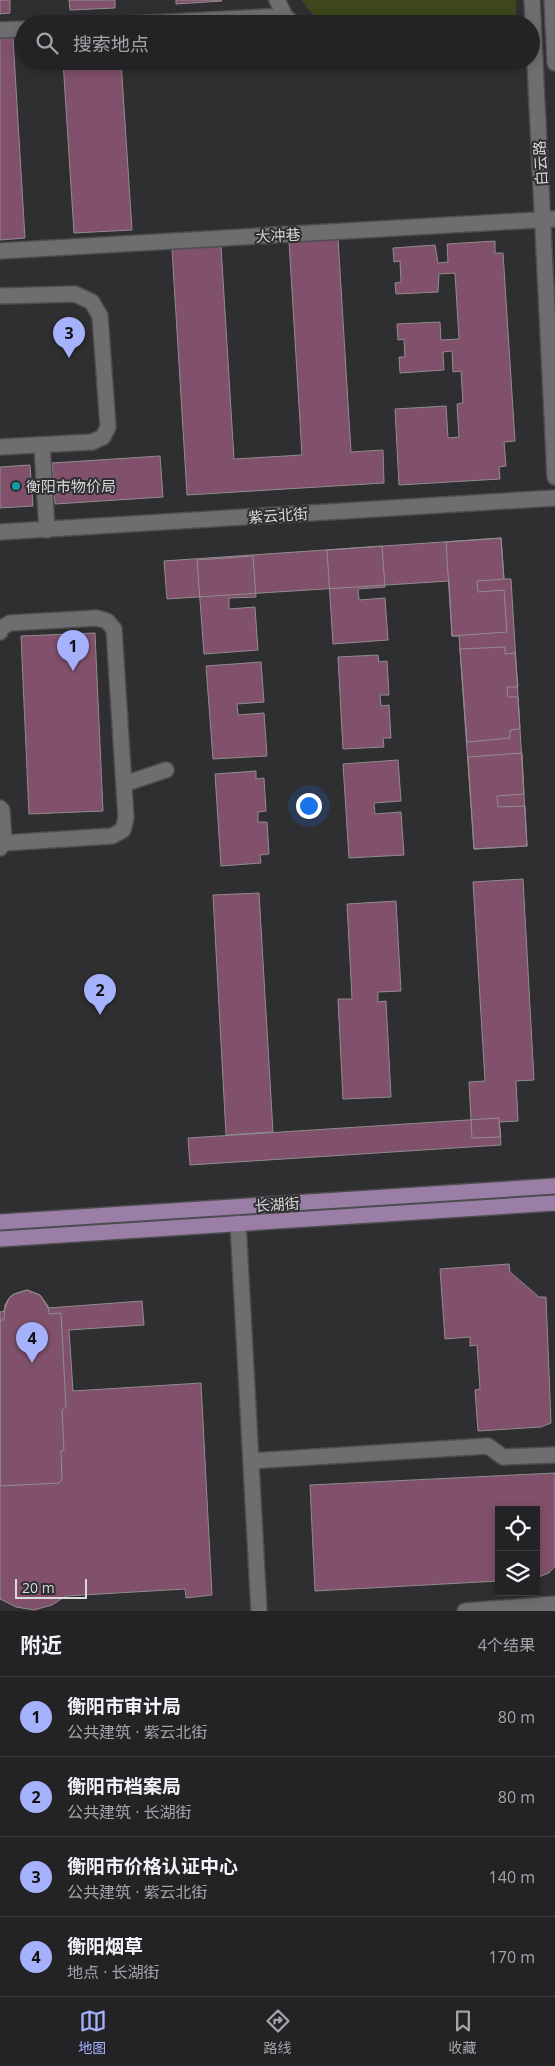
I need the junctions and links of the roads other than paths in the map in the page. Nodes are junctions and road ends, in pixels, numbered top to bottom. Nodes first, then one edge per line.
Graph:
1 (277, 0) edge
2 (532, 0) edge
3 (552, 0) edge
4 (286, 15) edge
5 (532, 15) edge
6 (15, 29) edge
7 (0, 30) edge
8 (555, 43) edge
9 (540, 44) edge
10 (555, 63) edge
11 (535, 70) edge
12 (549, 219) edge
13 (0, 251) edge
14 (0, 296) edge
15 (42, 445) junction
16 (0, 447) edge
17 (555, 477) edge
18 (555, 498) edge
19 (46, 530) junction
20 (0, 532) edge
21 (0, 632) edge
22 (166, 770) dead end
23 (124, 784) junction
24 (0, 808) edge
25 (2, 846) edge
26 (555, 1186) edge
27 (555, 1203) edge
28 (0, 1222) edge
29 (238, 1224) junction
30 (0, 1238) edge
31 (555, 1455) edge
32 (251, 1461) junction
33 (555, 1604) edge
34 (259, 1611) edge
35 (465, 1611) edge

1 - 4 street
2 - 5 street, 白云路
3 - 8 street
6 - 7 street
8 - 9 street
8 - 10 street
11 - 12 street, 白云路
12 - 13 street, 大冲巷
12 - 17 street, 白云路
14 - 15 street
15 - 16 street
15 - 19 street
18 - 19 street, 紫云北街
19 - 20 street, 紫云北街
21 - 23 street
22 - 23 street
23 - 25 street
24 - 25 street
26 - 28 main road, 长湖街
27 - 29 main road, 长湖街
29 - 30 main road, 长湖街
29 - 32 street
31 - 32 street
32 - 34 street
33 - 35 street

